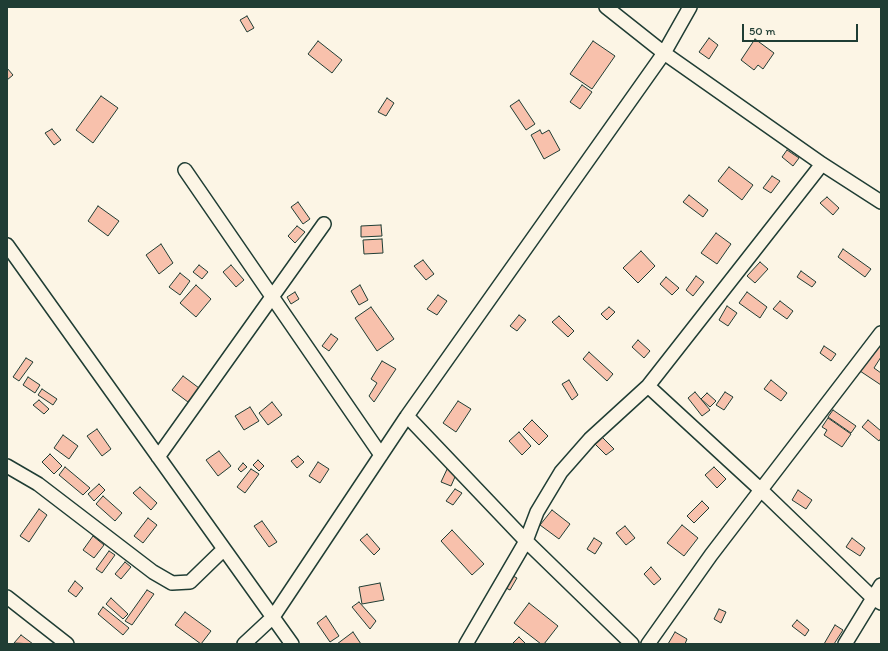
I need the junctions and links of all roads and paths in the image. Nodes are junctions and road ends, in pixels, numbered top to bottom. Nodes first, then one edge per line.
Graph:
1 (606, 7) edge
2 (690, 7) edge
3 (664, 53) junction
4 (822, 164) junction
5 (185, 170) dead end
6 (881, 202) edge
7 (324, 224) dead end
8 (7, 245) edge
9 (272, 297) junction
10 (881, 333) edge
11 (648, 386) junction
12 (407, 416) junction
13 (381, 455) junction
14 (158, 457) junction
15 (7, 466) edge
16 (761, 490) junction
17 (526, 541) junction
18 (224, 549) junction
19 (881, 585) edge
20 (7, 597) edge
21 (877, 601) edge
22 (273, 617) junction
23 (67, 644) edge
24 (244, 644) edge
25 (292, 644) edge
26 (466, 644) edge
27 (632, 644) edge
28 (648, 644) edge
29 (845, 644) edge

1 - 3 street
2 - 3 street
3 - 4 street
3 - 12 street
4 - 6 street
4 - 11 street
5 - 9 street
7 - 9 street
8 - 14 street
9 - 13 street
9 - 14 street
10 - 16 street
11 - 16 street
11 - 17 street
12 - 13 street
12 - 17 street
13 - 22 street
14 - 18 street
15 - 18 street
16 - 21 street
16 - 28 street
17 - 26 street
17 - 27 street
18 - 22 street
19 - 21 street
20 - 23 street
21 - 29 street
22 - 24 street
22 - 25 street

